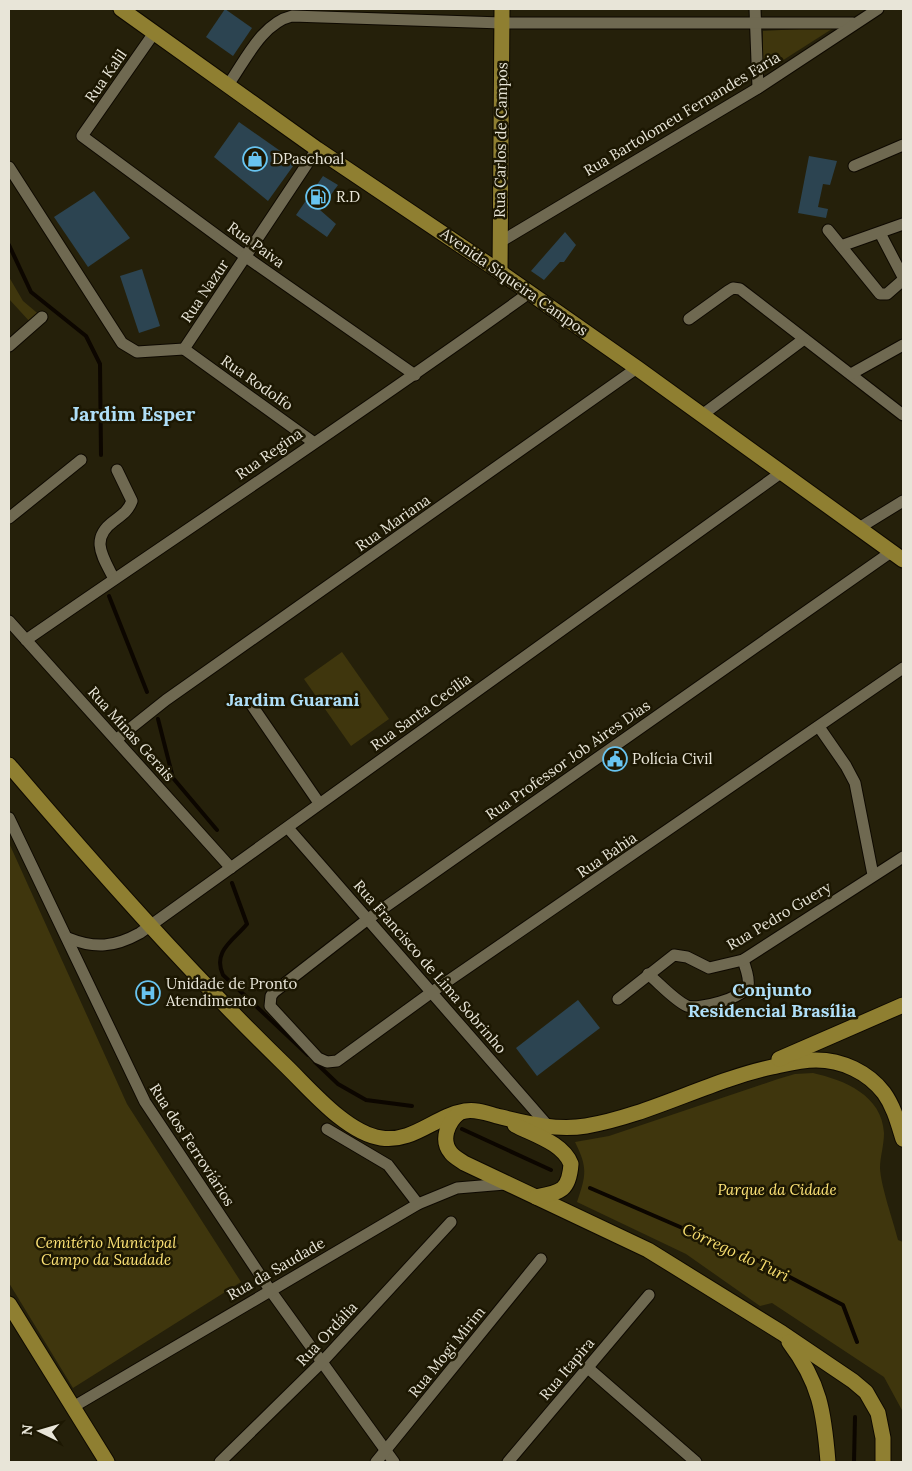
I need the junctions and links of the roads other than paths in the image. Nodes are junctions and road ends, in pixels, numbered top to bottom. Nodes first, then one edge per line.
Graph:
1 (121, 9) edge
2 (755, 9) edge
3 (878, 9) edge
4 (502, 16) edge
5 (853, 23) junction
6 (755, 25) junction
7 (154, 33) junction
8 (228, 85) junction
9 (758, 88) junction
10 (82, 136) joint
11 (903, 146) edge
12 (317, 149) junction
13 (854, 166) dead end
14 (9, 168) edge
15 (903, 224) edge
16 (828, 230) dead end
17 (880, 233) junction
18 (500, 242) junction
19 (842, 246) junction
20 (246, 257) junction
21 (500, 272) junction
22 (903, 279) edge
23 (529, 293) junction
24 (42, 317) dead end
25 (689, 319) dead end
26 (804, 339) junction
27 (903, 345) edge
28 (9, 346) edge
29 (184, 349) junction
30 (638, 368) junction
31 (851, 374) junction
32 (415, 375) junction
33 (702, 415) junction
34 (903, 415) edge
35 (313, 442) junction
36 (81, 460) dead end
37 (117, 470) dead end
38 (782, 472) junction
39 (903, 501) edge
40 (9, 518) edge
41 (859, 528) junction
42 (897, 556) edge
43 (114, 580) junction
44 (9, 621) edge
45 (26, 640) junction
46 (903, 668) edge
47 (251, 704) dead end
48 (819, 728) junction
49 (117, 739) junction
50 (9, 764) edge
51 (320, 804) junction
52 (9, 818) edge
53 (288, 828) junction
54 (903, 857) edge
55 (230, 868) junction
56 (873, 875) junction
57 (368, 919) junction
58 (148, 926) junction
59 (68, 938) junction
60 (743, 960) junction
61 (648, 974) junction
62 (432, 992) junction
63 (618, 999) dead end
64 (903, 1005) edge
65 (327, 1062) joint
66 (744, 1073) junction
67 (462, 1111) junction
68 (496, 1116) junction
69 (549, 1127) junction
70 (326, 1129) dead end
71 (903, 1139) edge
72 (505, 1184) junction
73 (536, 1197) junction
74 (418, 1204) junction
75 (451, 1222) dead end
76 (541, 1259) dead end
77 (270, 1290) junction
78 (649, 1295) dead end
79 (9, 1304) edge
80 (782, 1333) junction
81 (323, 1361) junction
82 (588, 1368) junction
83 (73, 1407) junction
84 (386, 1451) junction
85 (514, 1460) edge
86 (107, 1462) edge
87 (220, 1462) edge
88 (376, 1462) edge
89 (394, 1462) edge
90 (696, 1462) edge
91 (828, 1462) edge
92 (882, 1462) edge

1 - 7 main road, Avenida Siqueira Campos
2 - 6 street
3 - 5 street, Rua Bartolomeu Fernandes Faria
4 - 6 street
4 - 8 street
4 - 18 main road, Rua Carlos de Campos
5 - 6 street
5 - 9 street, Rua Bartolomeu Fernandes Faria
6 - 9 street
7 - 8 main road, Avenida Siqueira Campos
7 - 10 street, Rua Kalil
8 - 12 main road, Avenida Siqueira Campos
9 - 18 street, Rua Bartolomeu Fernandes Faria
10 - 20 street, Rua Paiva
11 - 13 street
12 - 20 street, Rua Nazur
12 - 21 main road, Avenida Siqueira Campos
14 - 29 street
15 - 17 street
16 - 19 street
17 - 19 street
17 - 22 street
18 - 21 main road, Rua Carlos de Campos
19 - 22 street
20 - 29 street, Rua Nazur
20 - 32 street, Rua Paiva
21 - 23 main road, Avenida Siqueira Campos
23 - 30 main road, Avenida Siqueira Campos
23 - 32 street, Rua Regina
24 - 28 street
25 - 26 street
26 - 31 street
26 - 33 street
27 - 31 street
29 - 35 street, Rua Rodolfo
30 - 33 main road, Avenida Siqueira Campos
30 - 49 street, Rua Mariana
31 - 34 street
32 - 35 street, Rua Regina
33 - 38 main road, Avenida Siqueira Campos
35 - 43 street, Rua Regina
36 - 40 street
37 - 43 street
38 - 41 main road, Avenida Siqueira Campos
38 - 51 street, Rua Santa Cecília
39 - 41 street
41 - 42 main road, Avenida Siqueira Campos
42 - 57 street, Rua Professor Job Aires Dias
43 - 45 street, Rua Regina
44 - 45 street, Rua Minas Gerais
45 - 49 street, Rua Minas Gerais
46 - 48 street, Rua Bahia
47 - 51 street
48 - 56 street
48 - 62 street, Rua Bahia
49 - 55 street, Rua Minas Gerais
50 - 58 main road
51 - 53 street, Rua Santa Cecília
52 - 59 street, Rua dos Ferroviários
53 - 55 street, Rua Santa Cecília
53 - 57 street, Rua Francisco de Lima Sobrinho
54 - 56 street, Rua Pedro Guery
55 - 58 street, Rua Santa Cecília
56 - 60 street, Rua Pedro Guery
57 - 62 street, Rua Francisco de Lima Sobrinho
57 - 65 street, Rua Professor Job Aires Dias
58 - 59 street, Rua Santa Cecília
58 - 67 main road
59 - 77 street, Rua dos Ferroviários
60 - 61 street, Rua Pedro Guery
60 - 61 street
61 - 63 street, Rua Pedro Guery
62 - 65 street, Rua Bahia
62 - 69 street, Rua Francisco de Lima Sobrinho
64 - 66 main road
66 - 69 main road
66 - 71 main road
67 - 68 main road
67 - 72 main road
68 - 69 main road
68 - 73 main road
70 - 74 street
72 - 73 main road
72 - 74 street, Rua da Saudade
73 - 80 main road
74 - 77 street, Rua da Saudade
75 - 81 street, Rua Ordália
76 - 84 street, Rua Mogi Mirim
77 - 81 street, Rua dos Ferroviários
77 - 83 street, Rua da Saudade
78 - 82 street, Rua Itapira
79 - 83 main road
80 - 91 main road
80 - 92 main road
81 - 84 street, Rua dos Ferroviários
81 - 87 street, Rua Ordália
82 - 85 street, Rua Itapira
82 - 90 street
83 - 86 main road
84 - 88 street, Rua Mogi Mirim
84 - 89 street, Rua dos Ferroviários

